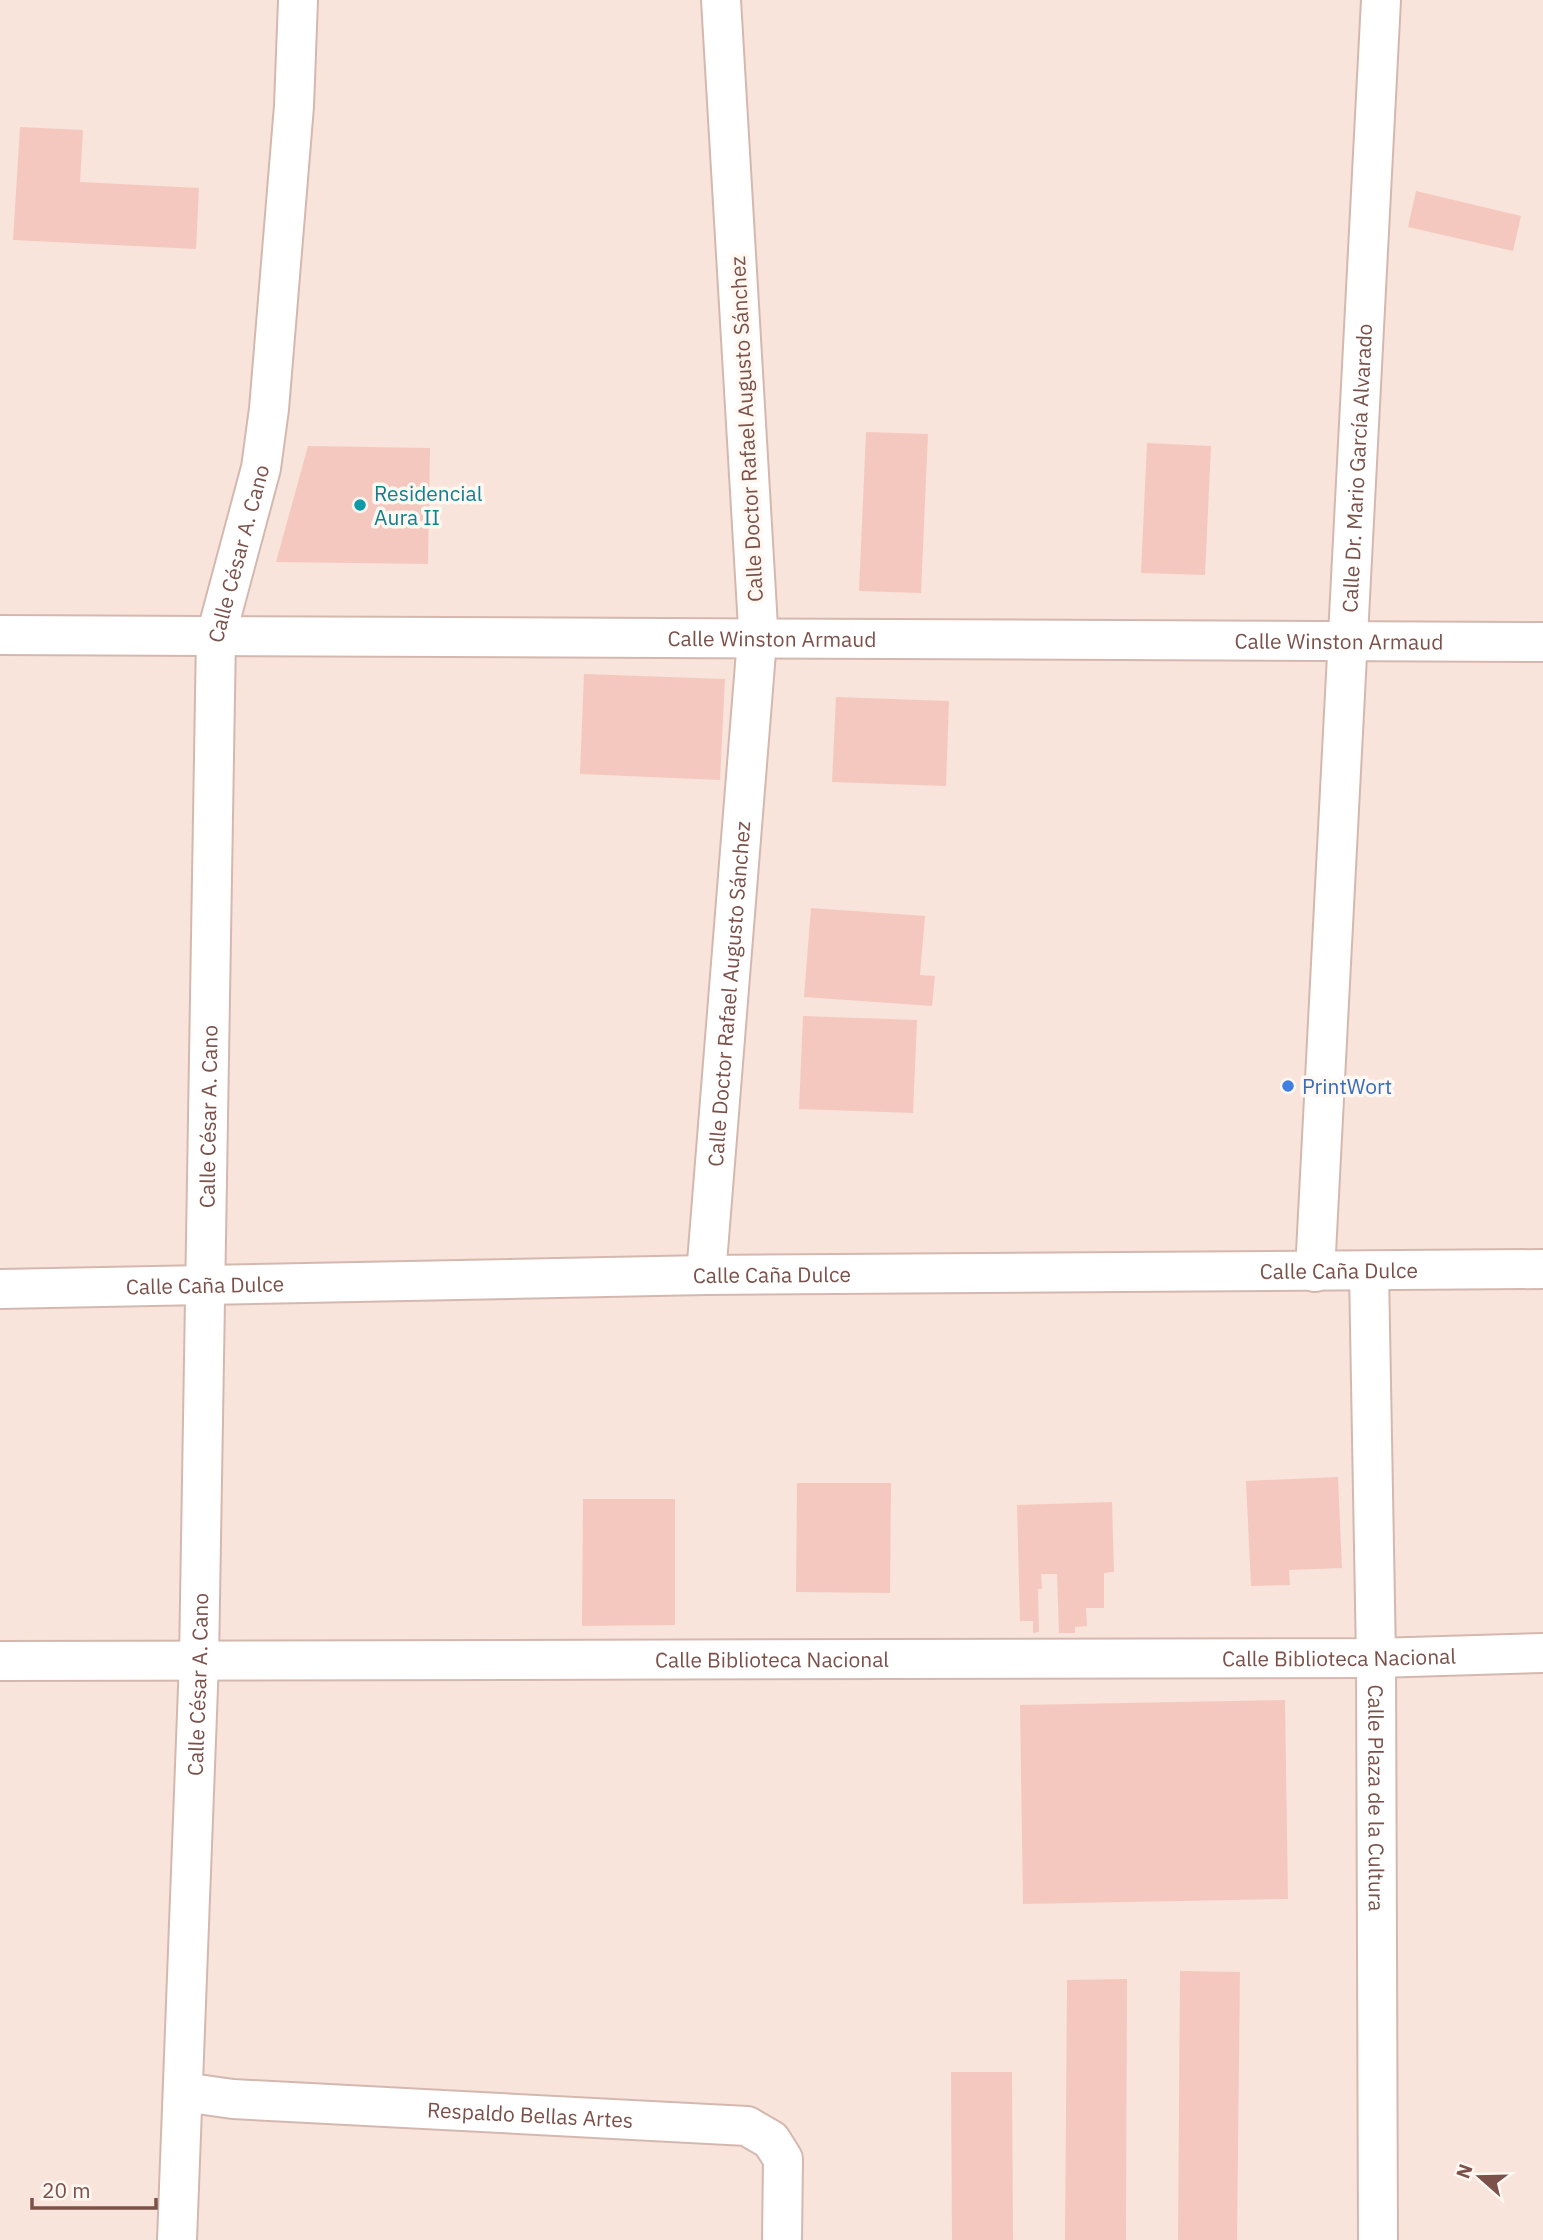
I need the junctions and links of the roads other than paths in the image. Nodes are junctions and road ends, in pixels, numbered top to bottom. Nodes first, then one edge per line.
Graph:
1 (298, 0) edge
2 (721, 0) edge
3 (1381, 0) edge
4 (0, 635) edge
5 (216, 636) junction
6 (755, 638) junction
7 (1349, 641) junction
8 (1543, 642) edge
9 (1543, 1269) edge
10 (1369, 1271) junction
11 (1315, 1272) junction
12 (706, 1275) junction
13 (207, 1286) junction
14 (0, 1289) edge
15 (1543, 1653) edge
16 (1376, 1658) junction
17 (0, 1661) edge
18 (200, 1661) junction
19 (183, 2092) junction
20 (177, 2240) edge
21 (782, 2240) edge
22 (1378, 2240) edge

1 - 5 street, Calle César A. Cano
2 - 6 street, Calle Doctor Rafael Augusto Sánchez
3 - 7 street, Calle Dr. Mario García Alvarado
4 - 5 street, Calle Winston Armaud
5 - 6 street, Calle Winston Armaud
5 - 13 street, Calle César A. Cano
6 - 7 street, Calle Winston Armaud
6 - 12 street, Calle Doctor Rafael Augusto Sánchez
7 - 8 street, Calle Winston Armaud
7 - 11 street, Calle Dr. Mario García Alvarado
9 - 10 street, Calle Caña Dulce
10 - 11 street, Calle Caña Dulce
10 - 16 street, Calle Plaza de la Cultura
11 - 12 street, Calle Caña Dulce
12 - 13 street, Calle Caña Dulce
13 - 14 street, Calle Caña Dulce
13 - 18 street, Calle César A. Cano
15 - 16 street, Calle Biblioteca Nacional
16 - 18 street, Calle Biblioteca Nacional
16 - 22 street, Calle Plaza de la Cultura
17 - 18 street, Calle Biblioteca Nacional
18 - 19 street, Calle César A. Cano
19 - 20 street, Calle César A. Cano
19 - 21 street, Respaldo Bellas Artes

